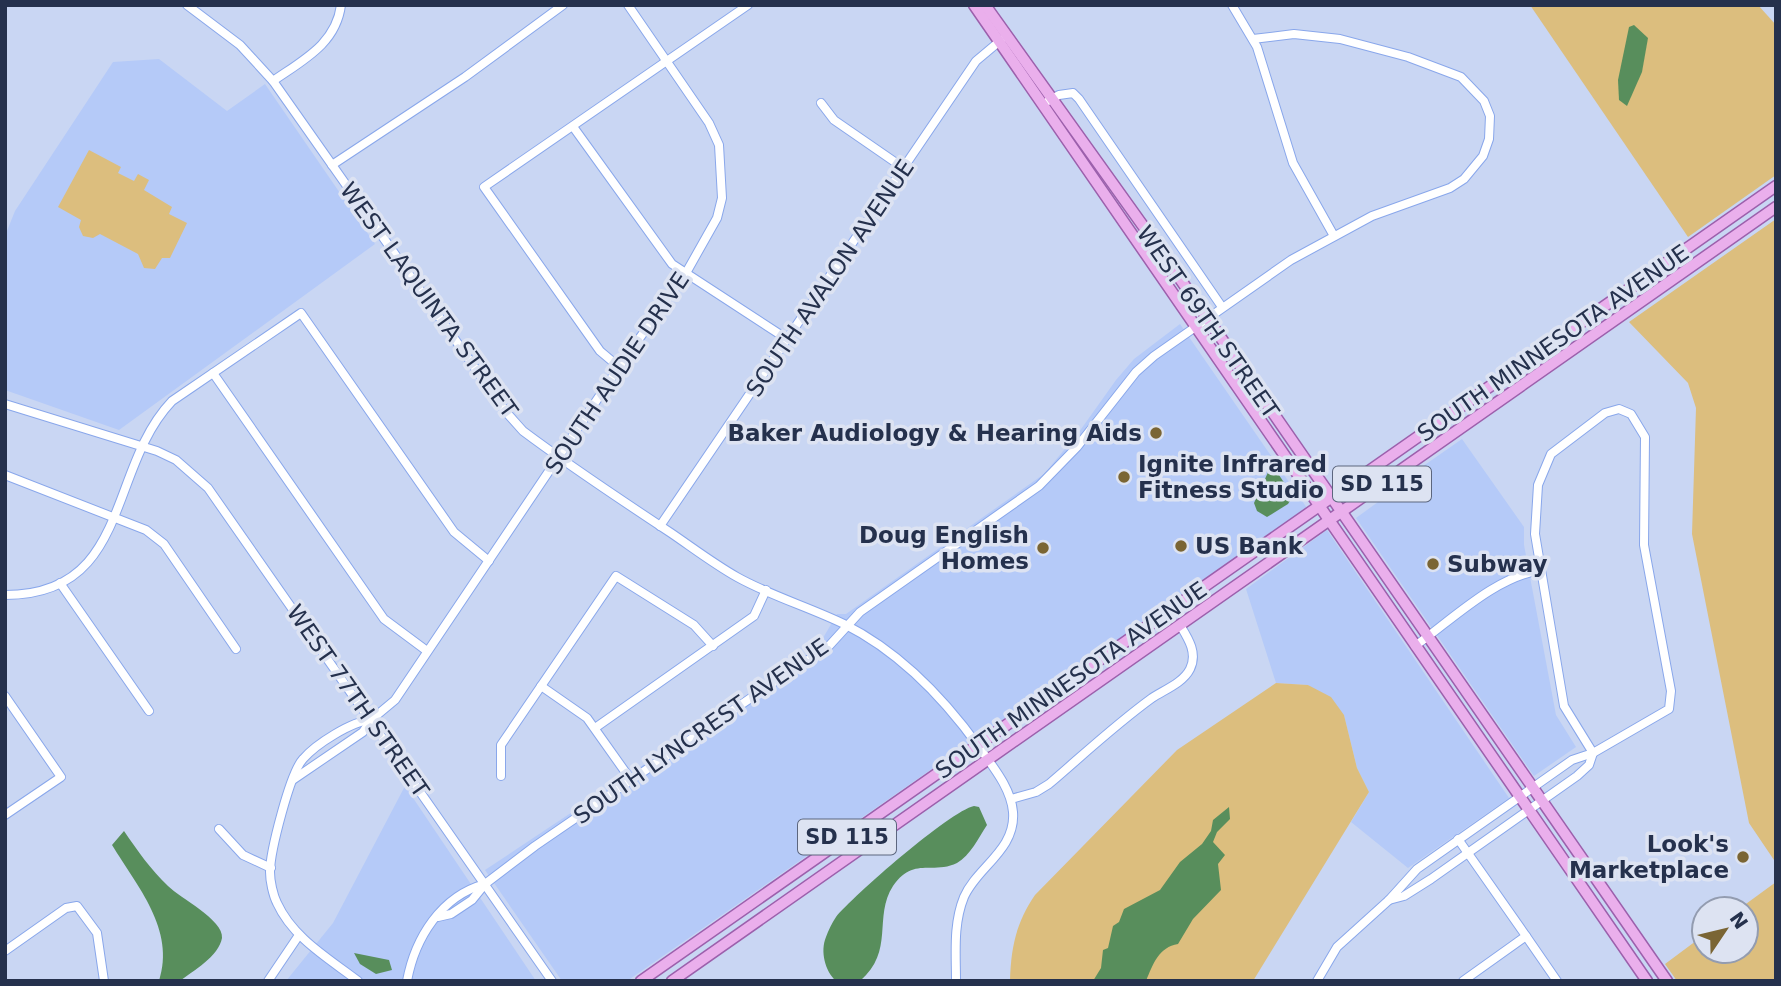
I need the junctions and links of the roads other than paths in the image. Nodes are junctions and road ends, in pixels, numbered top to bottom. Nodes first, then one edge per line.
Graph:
1 (187, 5) edge
2 (341, 5) edge
3 (563, 5) edge
4 (628, 5) edge
5 (748, 5) edge
6 (974, 5) edge
7 (985, 5) edge
8 (1232, 5) edge
9 (1003, 39) junction
10 (1253, 39) junction
11 (666, 62) junction
12 (273, 81) junction
13 (1047, 102) junction
14 (821, 103) dead end
15 (574, 128) junction
16 (332, 165) junction
17 (905, 169) junction
18 (1776, 186) edge
19 (1776, 207) edge
20 (1334, 236) junction
21 (686, 273) junction
22 (1222, 307) junction
23 (1207, 317) junction
24 (1196, 326) junction
25 (787, 340) junction
26 (619, 367) junction
27 (213, 373) junction
28 (5, 404) edge
29 (141, 445) junction
30 (559, 458) junction
31 (5, 475) edge
32 (1330, 499) junction
33 (1319, 506) junction
34 (1341, 513) junction
35 (114, 518) junction
36 (1329, 522) junction
37 (660, 526) junction
38 (489, 561) junction
39 (1541, 570) junction
40 (60, 583) junction
41 (766, 590) junction
42 (5, 595) edge
43 (846, 625) junction
44 (1180, 625) junction
45 (1427, 637) junction
46 (713, 646) junction
47 (1415, 646) junction
48 (236, 649) dead end
49 (427, 651) junction
50 (541, 686) junction
51 (5, 696) edge
52 (149, 711) dead end
53 (372, 720) junction
54 (595, 729) junction
55 (978, 745) junction
56 (1593, 753) junction
57 (988, 760) junction
58 (501, 776) dead end
59 (631, 780) junction
60 (1531, 787) junction
61 (1519, 796) junction
62 (1011, 799) junction
63 (1542, 801) junction
64 (1529, 810) junction
65 (5, 815) edge
66 (219, 829) dead end
67 (1458, 839) junction
68 (1468, 853) junction
69 (271, 868) junction
70 (485, 884) junction
71 (1389, 900) junction
72 (299, 935) junction
73 (1527, 936) junction
74 (5, 951) edge
75 (406, 980) edge
76 (104, 981) edge
77 (268, 981) edge
78 (358, 981) edge
79 (552, 981) edge
80 (641, 981) edge
81 (672, 981) edge
82 (956, 981) edge
83 (1317, 981) edge
84 (1463, 981) edge
85 (1557, 981) edge
86 (1647, 981) edge
87 (1667, 981) edge

1 - 12 street, WEST LAQUINTA STREET
2 - 12 street
3 - 16 street
4 - 11 street, SOUTH AUDIE DRIVE
5 - 11 street
6 - 9 main road, WEST 69TH STREET
7 - 9 main road, WEST 69TH STREET
8 - 10 street
9 - 13 main road, WEST 69TH STREET
9 - 17 street, SOUTH AVALON AVENUE
10 - 20 street
10 - 20 street, SOUTH LYNCREST AVENUE
11 - 15 street
11 - 21 street, SOUTH AUDIE DRIVE
12 - 16 street, WEST LAQUINTA STREET
13 - 22 street, WEST 69TH STREET
13 - 23 main road, WEST 69TH STREET
13 - 24 main road, WEST 69TH STREET
14 - 17 street
15 - 21 street
15 - 26 street
16 - 30 street, WEST LAQUINTA STREET
17 - 25 street, SOUTH AVALON AVENUE
18 - 32 main road, SOUTH MINNESOTA AVENUE / SD 115
19 - 34 main road, SOUTH MINNESOTA AVENUE / SD 115
20 - 22 street, SOUTH LYNCREST AVENUE
21 - 25 street
21 - 26 street, SOUTH AUDIE DRIVE
22 - 23 street, SOUTH LYNCREST AVENUE
23 - 24 street, SOUTH LYNCREST AVENUE
23 - 32 main road, WEST 69TH STREET
24 - 33 main road, WEST 69TH STREET
24 - 43 street, SOUTH LYNCREST AVENUE
25 - 37 street, SOUTH AVALON AVENUE
26 - 30 street, SOUTH AUDIE DRIVE
27 - 29 street
27 - 38 street
27 - 49 street
28 - 29 street, WEST 77TH STREET
29 - 35 street
29 - 53 street, WEST 77TH STREET
30 - 37 street, WEST LAQUINTA STREET
30 - 38 street, SOUTH AUDIE DRIVE
31 - 35 street
32 - 33 main road, SOUTH MINNESOTA AVENUE / SD 115
32 - 34 main road, WEST 69TH STREET
33 - 36 main road, WEST 69TH STREET
33 - 55 main road, SOUTH MINNESOTA AVENUE / SD 115
34 - 36 main road, SOUTH MINNESOTA AVENUE / SD 115
34 - 45 main road, WEST 69TH STREET
35 - 40 street
35 - 48 street
36 - 44 main road, SOUTH MINNESOTA AVENUE / SD 115
36 - 47 main road, WEST 69TH STREET
37 - 41 street, WEST LAQUINTA STREET
38 - 49 street, SOUTH AUDIE DRIVE
39 - 45 street
39 - 56 street
39 - 56 street
40 - 42 street
40 - 52 street
41 - 43 street, WEST LAQUINTA STREET
41 - 46 street
43 - 55 street, WEST LAQUINTA STREET
43 - 59 street, SOUTH LYNCREST AVENUE
44 - 57 main road, SOUTH MINNESOTA AVENUE / SD 115
44 - 62 street
45 - 47 street
45 - 60 main road, WEST 69TH STREET
46 - 50 street
46 - 54 street
47 - 61 main road, WEST 69TH STREET
49 - 53 street, SOUTH AUDIE DRIVE
50 - 54 street
50 - 58 street
51 - 65 street
53 - 69 street, SOUTH AUDIE DRIVE
53 - 70 street, WEST 77TH STREET
54 - 59 street
55 - 57 street, WEST LAQUINTA STREET
55 - 80 main road, SOUTH MINNESOTA AVENUE / SD 115
56 - 60 street
56 - 63 street
57 - 62 street, WEST LAQUINTA STREET
57 - 81 main road, SOUTH MINNESOTA AVENUE / SD 115
59 - 70 street, SOUTH LYNCREST AVENUE
60 - 61 street
60 - 63 main road, WEST 69TH STREET
61 - 64 main road, WEST 69TH STREET
61 - 67 street
62 - 82 street
63 - 64 street
63 - 87 main road, WEST 69TH STREET
64 - 68 street
64 - 86 main road, WEST 69TH STREET
66 - 69 street
67 - 68 street
67 - 71 street
68 - 71 street
68 - 73 street
69 - 72 street
70 - 75 street, SOUTH LYNCREST AVENUE
70 - 79 street, WEST 77TH STREET
71 - 83 street
72 - 77 street
72 - 78 street
73 - 84 street
73 - 85 street
74 - 76 street

